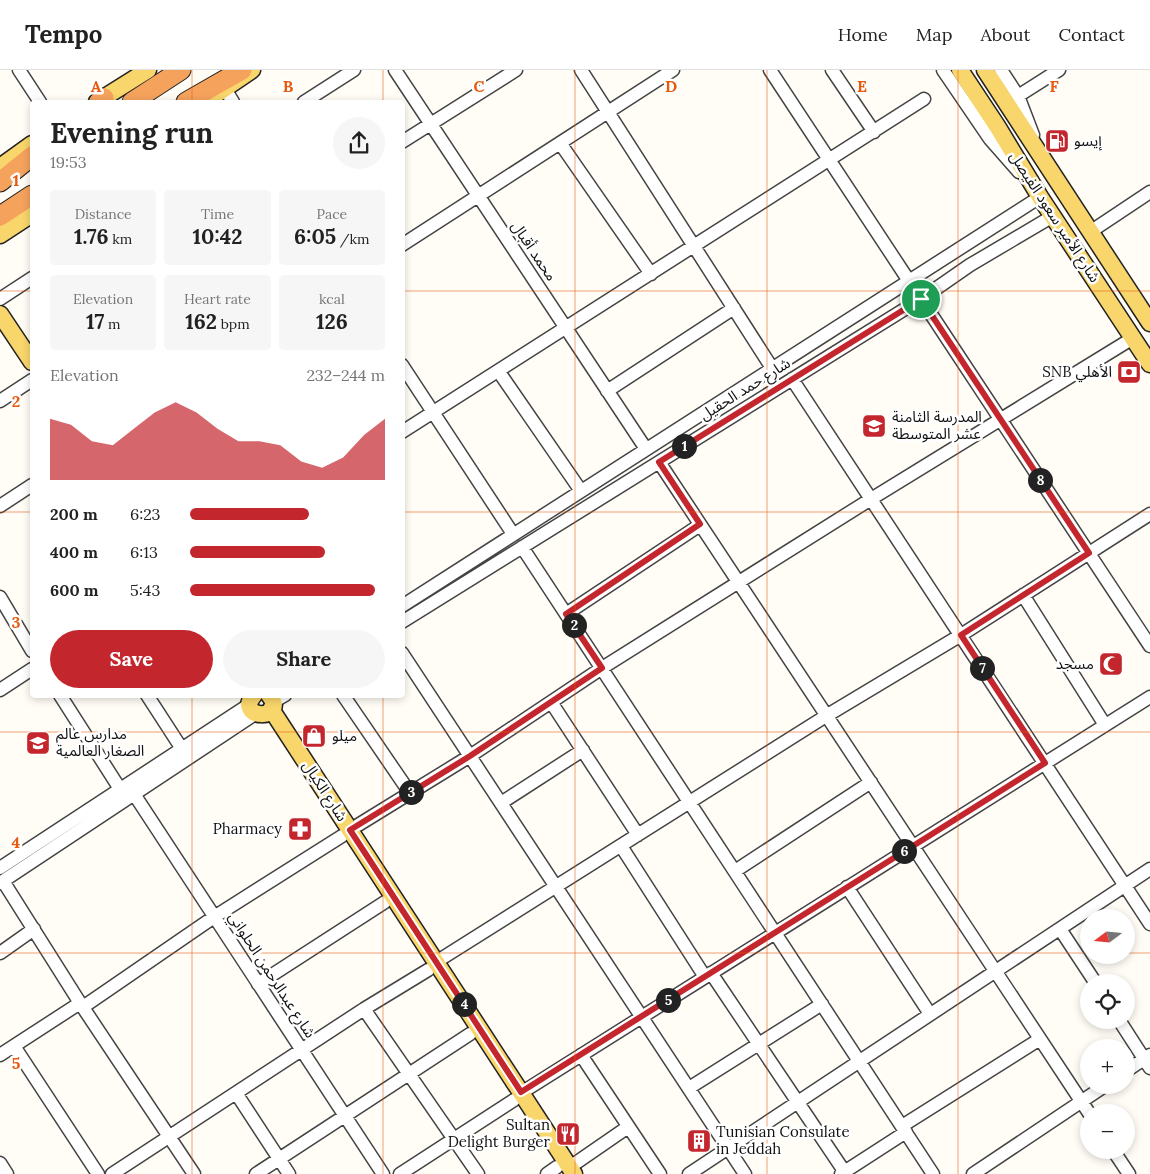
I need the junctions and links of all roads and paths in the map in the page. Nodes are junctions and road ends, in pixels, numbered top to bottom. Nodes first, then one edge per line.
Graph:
1 (19, 70) edge
2 (148, 70) edge
3 (181, 70) edge
4 (223, 70) edge
5 (242, 70) edge
6 (252, 70) edge
7 (354, 70) edge
8 (395, 70) edge
9 (516, 70) edge
10 (581, 70) edge
11 (673, 70) edge
12 (770, 70) edge
13 (832, 70) edge
14 (943, 70) edge
15 (960, 70) edge
16 (985, 70) edge
17 (1001, 70) edge
18 (1053, 72) edge
19 (229, 96) edge
20 (1018, 96) junction
21 (924, 99) dead end
22 (39, 100) edge
23 (102, 100) edge
24 (135, 100) edge
25 (177, 100) edge
26 (190, 100) edge
27 (213, 100) edge
28 (307, 100) edge
29 (608, 112) junction
30 (431, 124) junction
31 (874, 132) junction
32 (405, 140) edge
33 (560, 143) junction
34 (30, 145) edge
35 (30, 158) edge
36 (1042, 159) junction
37 (829, 160) junction
38 (0, 167) edge
39 (30, 169) edge
40 (0, 182) edge
41 (0, 189) edge
42 (1150, 192) edge
43 (30, 196) edge
44 (478, 196) junction
45 (1040, 197) junction
46 (30, 215) edge
47 (0, 216) edge
48 (1053, 216) junction
49 (1090, 232) junction
50 (0, 235) edge
51 (405, 243) edge
52 (694, 247) junction
53 (651, 274) junction
54 (30, 279) edge
55 (909, 281) junction
56 (0, 299) edge
57 (921, 299) junction
58 (734, 308) junction
59 (0, 314) edge
60 (1150, 323) edge
61 (566, 329) junction
62 (1133, 338) junction
63 (30, 359) edge
64 (1150, 364) edge
65 (772, 368) junction
66 (405, 369) edge
67 (499, 372) junction
68 (792, 378) junction
69 (30, 381) edge
70 (607, 391) junction
71 (0, 402) edge
72 (434, 413) junction
73 (1000, 420) junction
74 (405, 430) edge
75 (646, 449) junction
76 (659, 462) junction
77 (30, 486) edge
78 (581, 491) junction
79 (872, 499) junction
80 (0, 506) edge
81 (1150, 514) edge
82 (700, 524) junction
83 (513, 534) junction
84 (522, 547) junction
85 (1089, 553) junction
86 (444, 579) junction
87 (739, 583) junction
88 (451, 591) junction
89 (1023, 595) junction
90 (0, 598) edge
91 (405, 604) edge
92 (566, 614) junction
93 (405, 620) edge
94 (961, 635) junction
95 (1150, 646) edge
96 (30, 648) edge
97 (405, 658) edge
98 (602, 668) junction
99 (30, 670) edge
100 (0, 690) edge
101 (1150, 697) edge
102 (62, 698) edge
103 (150, 698) edge
104 (345, 698) edge
105 (551, 702) junction
106 (265, 704) edge
107 (826, 716) junction
108 (1105, 725) junction
109 (182, 748) junction
110 (583, 750) junction
111 (470, 756) junction
112 (1045, 763) junction
113 (870, 782) junction
114 (120, 789) junction
115 (410, 793) junction
116 (134, 794) junction
117 (690, 802) junction
118 (501, 803) junction
119 (346, 833) junction
120 (638, 835) junction
121 (621, 846) junction
122 (913, 846) junction
123 (1150, 869) edge
124 (735, 871) junction
125 (1, 877) edge
126 (556, 886) junction
127 (1125, 886) junction
128 (847, 887) junction
129 (385, 902) junction
130 (214, 917) junction
131 (1150, 924) edge
132 (1060, 928) junction
133 (34, 929) junction
134 (775, 933) junction
135 (0, 952) edge
136 (432, 966) junction
137 (995, 971) junction
138 (1090, 974) edge
139 (708, 975) junction
140 (258, 984) junction
141 (822, 1004) junction
142 (82, 1005) junction
143 (364, 1009) junction
144 (930, 1014) junction
145 (642, 1017) junction
146 (1125, 1029) edge
147 (470, 1034) junction
148 (1040, 1039) junction
149 (759, 1043) junction
150 (14, 1046) junction
151 (302, 1050) junction
152 (0, 1055) edge
153 (581, 1055) junction
154 (859, 1061) junction
155 (1148, 1061) edge
156 (1135, 1067) edge
157 (409, 1074) junction
158 (689, 1088) junction
159 (236, 1093) junction
160 (1092, 1094) edge
161 (517, 1096) junction
162 (1081, 1101) junction
163 (798, 1102) junction
164 (1083, 1104) edge
165 (345, 1116) junction
166 (628, 1127) junction
167 (904, 1129) junction
168 (169, 1136) junction
169 (454, 1139) junction
170 (728, 1148) junction
171 (279, 1159) junction
172 (1118, 1159) edge
173 (0, 1163) edge
174 (562, 1171) edge
175 (844, 1173) edge
176 (1125, 1173) edge
177 (7, 1174) edge
178 (98, 1174) edge
179 (112, 1174) edge
180 (194, 1174) edge
181 (256, 1174) edge
182 (288, 1174) edge
183 (383, 1174) edge
184 (400, 1174) edge
185 (478, 1174) edge
186 (660, 1174) edge
187 (689, 1174) edge
188 (745, 1174) edge
189 (933, 1174) edge
190 (973, 1174) edge

1 - 22 street
2 - 23 main road
3 - 24 highway
4 - 25 highway
5 - 26 highway
6 - 19 main road
7 - 28 street
8 - 30 street, محمد أقبال
9 - 30 street
10 - 29 street
11 - 29 street
12 - 37 street
13 - 31 street
14 - 45 street
15 - 45 main road, شارع الأمير سعود الفيصل
16 - 36 main road, شارع الأمير سعود الفيصل
17 - 20 street
18 - 20 street
19 - 27 main road
20 - 36 street
21 - 31 street
29 - 33 street
29 - 52 street
30 - 32 street
30 - 44 street, محمد أقبال
31 - 37 street
33 - 44 street
33 - 53 street
34 - 38 main road
35 - 40 highway
36 - 49 main road, شارع الأمير سعود الفيصل
37 - 52 street
37 - 55 street
39 - 41 highway
42 - 49 street
43 - 47 highway
44 - 51 street
44 - 61 street, محمد أقبال
45 - 48 main road, شارع الأمير سعود الفيصل
45 - 55 street, شارع حمد الحقيل
46 - 50 main road
48 - 57 street, شارع حمد الحقيل
48 - 62 main road, شارع الأمير سعود الفيصل
49 - 60 main road, شارع الأمير سعود الفيصل
52 - 53 street
52 - 58 street
53 - 61 street
54 - 56 street
55 - 65 street, شارع حمد الحقيل
57 - 68 street, شارع حمد الحقيل
57 - 73 street
58 - 65 street
58 - 70 street
59 - 63 main road
61 - 67 street
61 - 70 street, محمد أقبال
62 - 64 main road, شارع الأمير سعود الفيصل
62 - 73 street
65 - 75 street, شارع حمد الحقيل
66 - 72 street
67 - 72 street
67 - 78 street
68 - 76 street, شارع حمد الحقيل
68 - 79 street
69 - 71 street
70 - 75 street, محمد أقبال
72 - 74 street
72 - 83 street
73 - 79 street
73 - 85 street
75 - 78 street, شارع حمد الحقيل
76 - 82 street
76 - 84 street, شارع حمد الحقيل
77 - 80 street
78 - 83 street, شارع حمد الحقيل
79 - 87 street
79 - 94 street
81 - 85 street
82 - 87 street
82 - 92 street
83 - 86 street, شارع حمد الحقيل
84 - 88 street, شارع حمد الحقيل
84 - 92 street
85 - 89 street
85 - 95 street
86 - 88 street
86 - 91 street, شارع حمد الحقيل
87 - 98 street
87 - 107 street
88 - 93 street, شارع حمد الحقيل
89 - 94 street
89 - 108 street
90 - 96 street
92 - 98 street
94 - 107 street
94 - 112 street
97 - 111 street
98 - 105 street
98 - 117 street
99 - 100 street
101 - 108 street
102 - 114 street
103 - 109 street
104 - 115 street
105 - 110 street
105 - 111 street
106 - 109 street
106 - 116 street
106 - 119 main road, شارع الكيال
107 - 113 street
107 - 117 street
108 - 112 street
109 - 114 street
110 - 118 street
110 - 120 street
111 - 115 street
111 - 118 street
112 - 122 street
112 - 127 street
113 - 122 street
113 - 124 street
114 - 125 street
115 - 119 street
116 - 125 street
116 - 130 street, شارع عبدالرحمن الحلواني
117 - 120 street
117 - 124 street
118 - 126 street
119 - 129 main road, شارع الكيال
119 - 130 street
119 - 136 main road, شارع الكيال
120 - 121 street
121 - 126 street
121 - 139 street
122 - 128 street
122 - 137 street
123 - 127 street
124 - 134 street
125 - 133 street
126 - 136 street
126 - 145 street
127 - 131 street
127 - 132 street
128 - 134 street
128 - 144 street
129 - 136 main road, شارع الكيال
129 - 140 street
130 - 140 street, شارع عبدالرحمن الحلواني
130 - 142 street
132 - 137 street
132 - 138 street
133 - 135 street
133 - 142 street
134 - 139 street
134 - 141 street
136 - 143 street
136 - 147 main road, شارع الكيال
136 - 161 main road, شارع الكيال
137 - 144 street
137 - 148 street
139 - 145 street
139 - 149 street
140 - 151 street, شارع عبدالرحمن الحلواني
141 - 149 street
141 - 154 street
142 - 150 street
142 - 168 street
143 - 151 street
143 - 157 street
144 - 154 street
145 - 153 street
145 - 158 street
146 - 155 street
147 - 157 street
147 - 161 main road, شارع الكيال
148 - 162 street
148 - 167 street
149 - 158 street
149 - 163 street
150 - 152 street
150 - 178 street
151 - 159 street
151 - 165 street, شارع عبدالرحمن الحلواني
153 - 161 street
153 - 166 street
154 - 163 street
154 - 167 street
155 - 156 street
157 - 165 street
157 - 169 street
158 - 170 street
159 - 168 street
159 - 171 street
160 - 162 street
161 - 169 street
161 - 174 main road, شارع الكيال
162 - 164 street
162 - 190 street
163 - 170 street
163 - 175 street
165 - 171 street
165 - 183 street, شارع عبدالرحمن الحلواني
166 - 174 street
166 - 186 street
167 - 175 street
167 - 189 street
168 - 179 street
168 - 180 street
169 - 184 street
169 - 185 street
170 - 187 street
170 - 188 street
171 - 181 street
171 - 182 street
172 - 176 street
173 - 177 street

